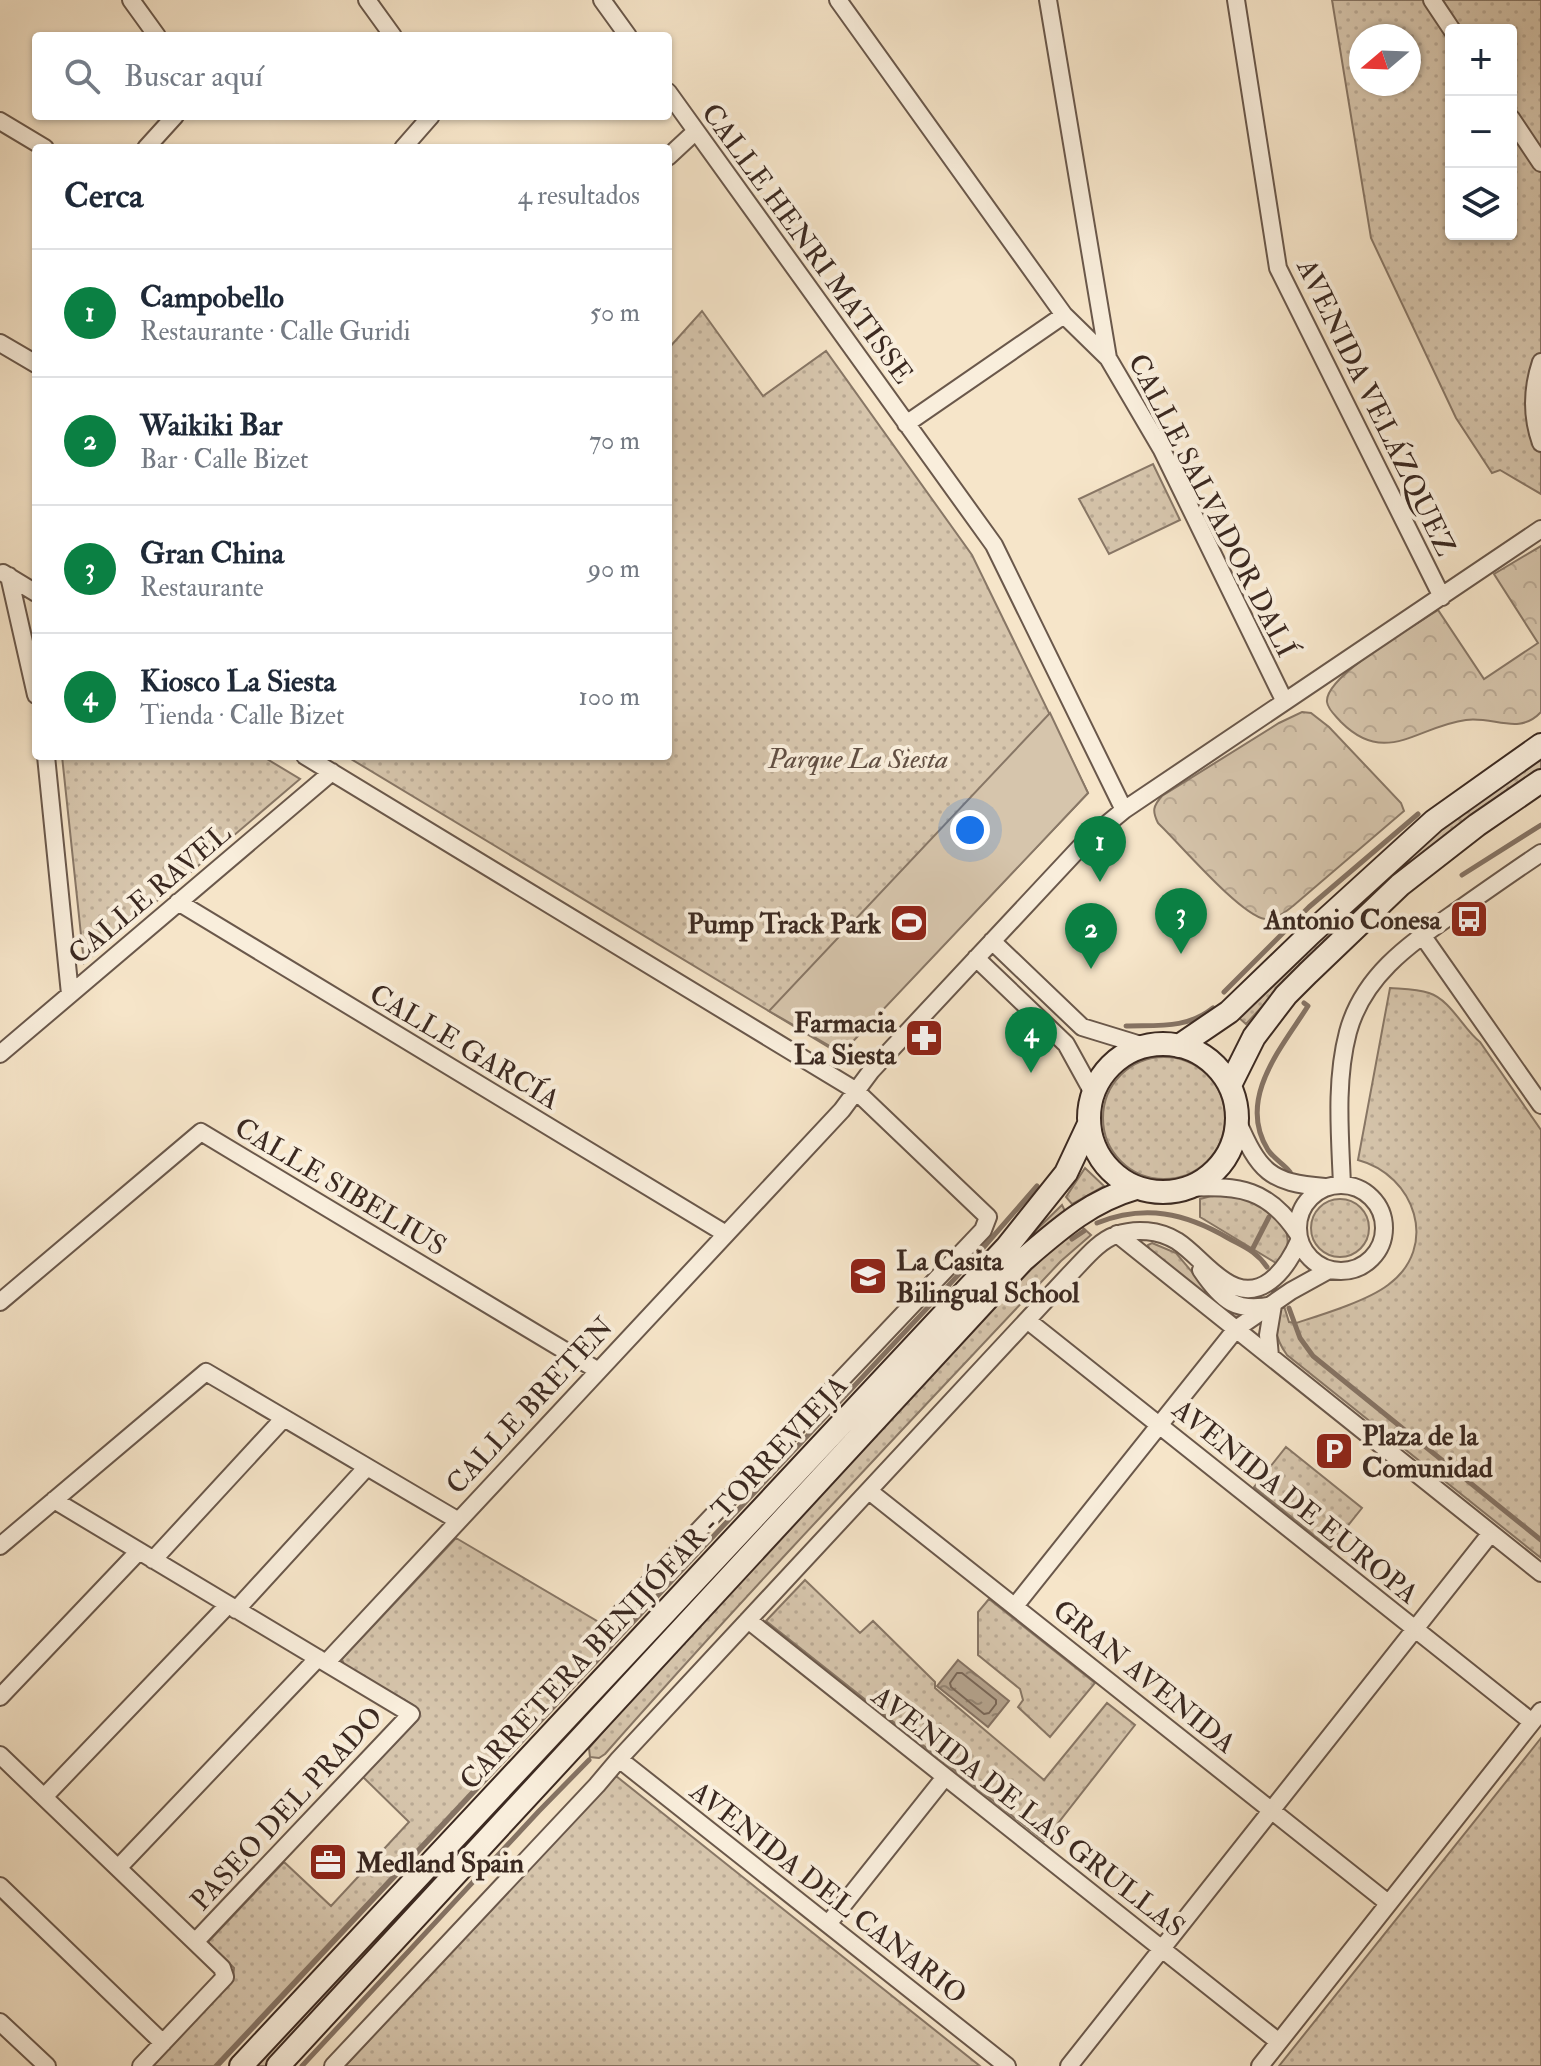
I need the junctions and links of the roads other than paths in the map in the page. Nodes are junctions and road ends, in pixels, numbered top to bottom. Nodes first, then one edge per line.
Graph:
1 (131, 0) edge
2 (367, 0) edge
3 (602, 0) edge
4 (838, 0) edge
5 (1048, 0) edge
6 (1236, 0) edge
7 (1432, 0) edge
8 (1448, 24) edge
9 (154, 32) edge
10 (390, 32) edge
11 (625, 32) edge
12 (672, 98) edge
13 (171, 120) edge
14 (428, 120) edge
15 (0, 121) edge
16 (1517, 127) edge
17 (696, 131) junction
18 (38, 144) edge
19 (150, 144) edge
20 (406, 144) edge
21 (672, 153) edge
22 (1541, 163) edge
23 (1064, 315) junction
24 (0, 343) edge
25 (1108, 358) junction
26 (32, 362) edge
27 (1541, 362) edge
28 (906, 424) junction
29 (1541, 443) edge
30 (1541, 529) edge
31 (4, 574) edge
32 (32, 591) edge
33 (1442, 597) junction
34 (32, 680) edge
35 (1284, 700) junction
36 (1541, 745) edge
37 (46, 760) edge
38 (312, 760) edge
39 (332, 772) junction
40 (1541, 781) edge
41 (1124, 810) junction
42 (1541, 853) edge
43 (178, 902) junction
44 (1422, 935) junction
45 (992, 941) junction
46 (976, 958) junction
47 (70, 994) junction
48 (1144, 1046) junction
49 (1179, 1046) junction
50 (0, 1054) edge
51 (1230, 1085) junction
52 (855, 1090) junction
53 (1093, 1093) junction
54 (1541, 1105) edge
55 (1237, 1120) junction
56 (1089, 1124) junction
57 (1334, 1186) junction
58 (1136, 1188) junction
59 (1189, 1188) junction
60 (726, 1234) junction
61 (1117, 1234) junction
62 (1298, 1238) junction
63 (1190, 1252) junction
64 (1329, 1270) junction
65 (0, 1302) edge
66 (1273, 1305) junction
67 (1027, 1320) junction
68 (1236, 1329) junction
69 (1270, 1356) junction
70 (597, 1370) junction
71 (284, 1418) junction
72 (1159, 1426) junction
73 (367, 1467) junction
74 (869, 1491) junction
75 (54, 1500) junction
76 (457, 1520) junction
77 (1491, 1533) junction
78 (0, 1546) edge
79 (146, 1556) junction
80 (1541, 1573) edge
81 (1015, 1606) junction
82 (232, 1607) junction
83 (748, 1620) junction
84 (610, 1624) dead end
85 (1415, 1629) junction
86 (322, 1661) junction
87 (0, 1697) edge
88 (1536, 1717) edge
89 (0, 1755) edge
90 (619, 1759) junction
91 (945, 1777) junction
92 (44, 1797) junction
93 (1271, 1811) junction
94 (118, 1868) junction
95 (0, 1886) edge
96 (1388, 1903) junction
97 (828, 1924) junction
98 (195, 1942) junction
99 (1162, 1949) junction
100 (0, 2022) edge
101 (1279, 2042) junction
102 (163, 2043) junction
103 (47, 2066) edge
104 (141, 2066) edge
105 (241, 2066) edge
106 (278, 2066) edge
107 (333, 2066) edge
108 (1007, 2066) edge
109 (1069, 2066) edge
110 (1260, 2066) edge

1 - 9 street
2 - 10 street
3 - 11 street
4 - 23 street
5 - 25 street, CALLE SALVADOR DALÍ
6 - 33 street, AVENIDA VELÁZQUEZ
7 - 8 street
12 - 17 street, CALLE HENRI MATISSE
13 - 19 street
14 - 20 street
15 - 18 street
16 - 22 street
17 - 21 street
17 - 28 street, CALLE HENRI MATISSE
23 - 25 street
23 - 28 street, CALLE HENRI MATISSE
24 - 26 street
25 - 35 street, CALLE SALVADOR DALÍ
27 - 29 street
28 - 41 street, CALLE HENRI MATISSE
30 - 33 street, CALLE BRETEN
31 - 32 street
31 - 34 street
33 - 35 street, CALLE BRETEN
35 - 41 street, CALLE BRETEN
36 - 49 main road
37 - 47 street
38 - 39 street
39 - 43 street, CALLE RAVEL
39 - 52 street
40 - 51 main road
41 - 45 street, CALLE BRETEN
42 - 44 street
43 - 47 street, CALLE RAVEL
43 - 60 street, CALLE GARCÍA
44 - 54 street
44 - 57 street
45 - 46 street, CALLE BRETEN
45 - 48 street
46 - 52 street, CALLE BRETEN
46 - 53 street
47 - 50 street, CALLE RAVEL
48 - 49 main road
48 - 53 main road
49 - 51 main road
51 - 55 main road
52 - 60 street, CALLE BRETEN
52 - 84 street
53 - 56 main road
55 - 57 street
55 - 59 main road
56 - 58 main road
56 - 105 main road, CARRETERA BENIJÓFAR - TORREVIEJA
57 - 62 street
57 - 64 street
58 - 59 main road
58 - 106 main road, CARRETERA BENIJÓFAR - TORREVIEJA
59 - 62 street
60 - 70 street, CALLE BRETEN
61 - 63 street
61 - 67 street
61 - 68 street
62 - 63 street
62 - 64 street
63 - 66 street
64 - 66 street
65 - 70 street, CALLE SIBELIUS
66 - 68 street
66 - 69 street
67 - 72 street, AVENIDA DE EUROPA
67 - 74 street
68 - 69 street
68 - 72 street
69 - 77 street
70 - 76 street, CALLE BRETEN
71 - 73 street, CALLE BRETEN
71 - 75 street, CALLE BRETEN
71 - 79 street
72 - 81 street
72 - 85 street, AVENIDA DE EUROPA
73 - 76 street, CALLE BRETEN
73 - 82 street
74 - 81 street, GRAN AVENIDA
74 - 83 street
75 - 78 street, CALLE BRETEN
75 - 79 street, PASEO DEL PRADO
76 - 86 street
77 - 80 street
77 - 85 street
79 - 82 street, PASEO DEL PRADO
79 - 87 street
81 - 93 street, GRAN AVENIDA
82 - 86 street, PASEO DEL PRADO
82 - 92 street
83 - 90 street
83 - 91 street, AVENIDA DE LAS GRULLAS
85 - 88 street, AVENIDA DE EUROPA
85 - 93 street
86 - 94 street
86 - 98 street, PASEO DEL PRADO
88 - 96 street
89 - 92 street
90 - 97 street, AVENIDA DEL CANARIO
90 - 107 street
91 - 97 street
91 - 99 street, AVENIDA DE LAS GRULLAS
92 - 94 street
93 - 96 street, GRAN AVENIDA
93 - 99 street
94 - 98 street
95 - 102 street
96 - 101 street
97 - 108 street, AVENIDA DEL CANARIO
98 - 102 street, PASEO DEL PRADO
99 - 101 street, AVENIDA DE LAS GRULLAS
99 - 109 street
100 - 103 street
101 - 110 street
102 - 104 street, PASEO DEL PRADO

